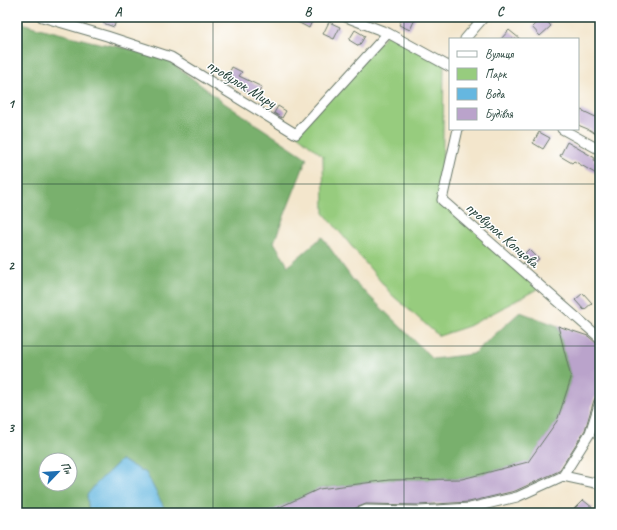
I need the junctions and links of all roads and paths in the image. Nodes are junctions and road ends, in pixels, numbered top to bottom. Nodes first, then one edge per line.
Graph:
1 (42, 17) edge
2 (346, 17) edge
3 (484, 17) edge
4 (388, 33) junction
5 (466, 38) edge
6 (448, 62) edge
7 (458, 130) edge
8 (564, 130) edge
9 (600, 150) edge
10 (600, 338) edge
11 (600, 402) edge
12 (563, 476) junction
13 (600, 484) edge
14 (358, 513) edge

1 - 4 street, провулок Миру
2 - 4 street
3 - 5 street
4 - 6 street
7 - 10 street, провулок Копцова
8 - 9 street
11 - 12 street
12 - 13 street
12 - 14 street

